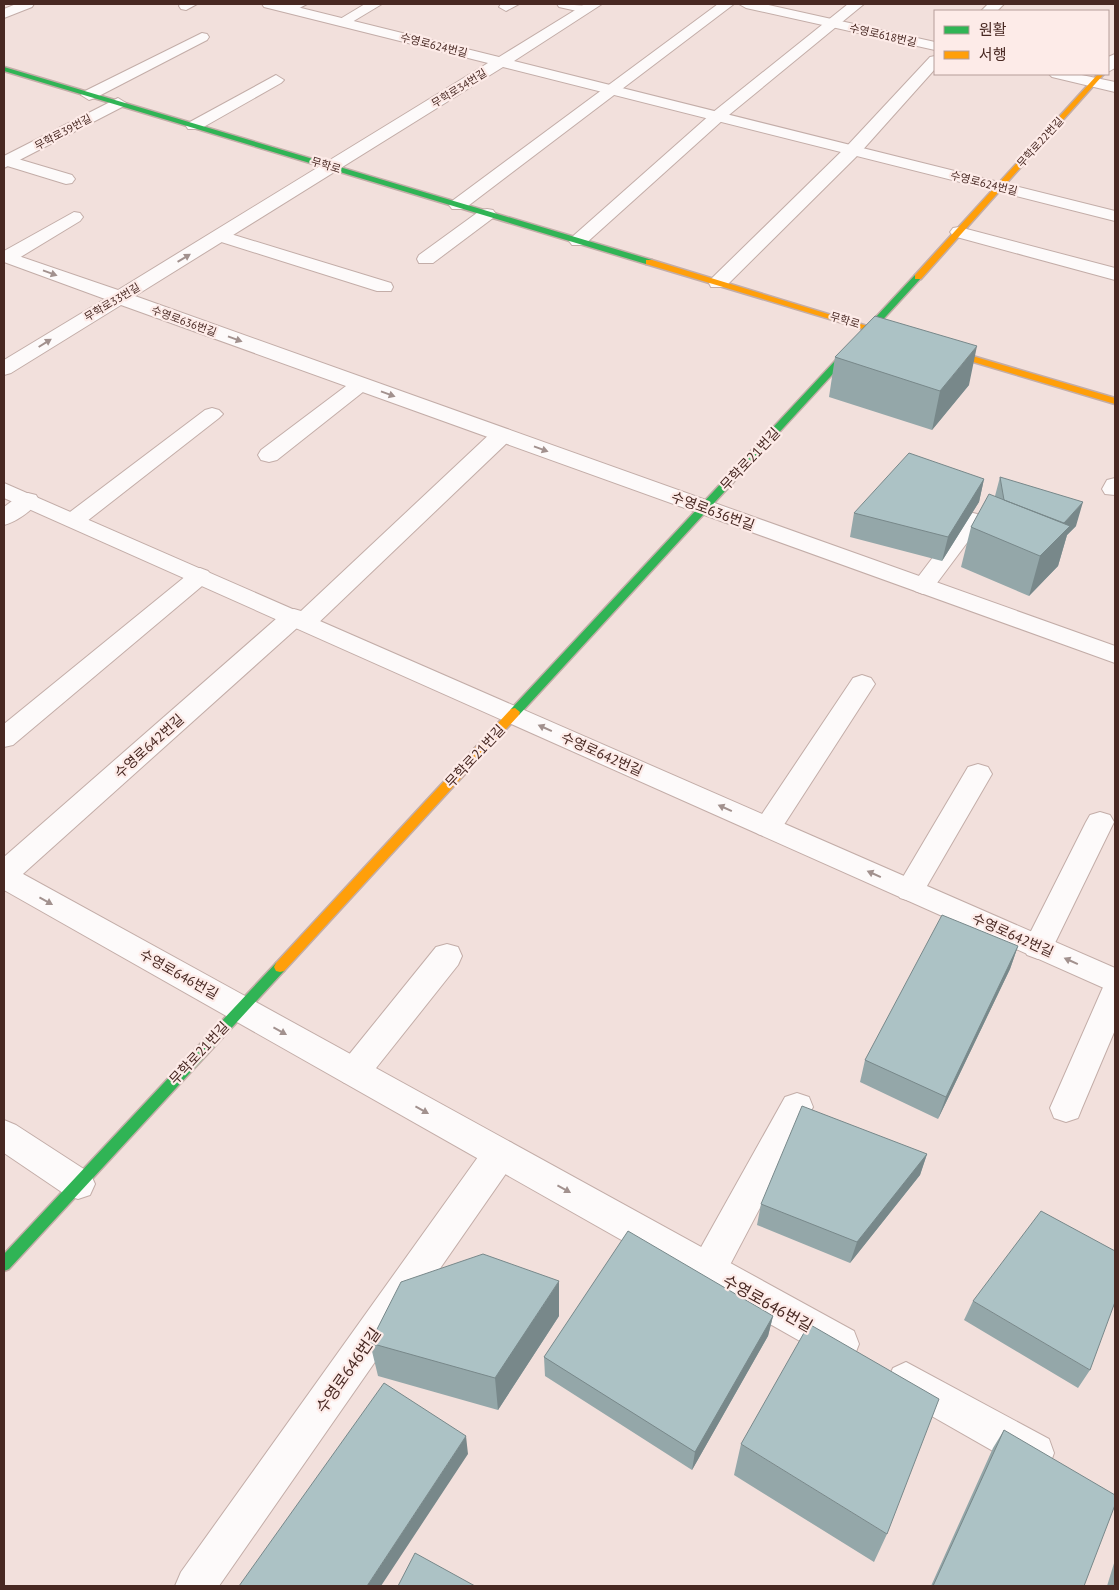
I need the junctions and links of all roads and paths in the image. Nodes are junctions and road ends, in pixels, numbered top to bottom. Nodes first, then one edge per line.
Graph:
1 (27, 4) edge
2 (269, 4) edge
3 (375, 4) edge
4 (564, 4) edge
5 (727, 4) edge
6 (746, 4) edge
7 (857, 4) edge
8 (295, 6) edge
9 (590, 6) edge
10 (4, 14) edge
11 (342, 22) junction
12 (832, 23) junction
13 (202, 37) dead end
14 (934, 46) edge
15 (934, 61) edge
16 (501, 62) junction
17 (4, 69) edge
18 (1067, 75) edge
19 (1098, 78) edge
20 (276, 80) dead end
21 (1115, 87) edge
22 (613, 90) junction
23 (89, 95) junction
24 (118, 104) junction
25 (718, 116) junction
26 (194, 126) junction
27 (854, 150) junction
28 (6, 162) edge
29 (333, 167) junction
30 (66, 179) dead end
31 (999, 187) junction
32 (458, 205) junction
33 (488, 214) junction
34 (1115, 216) edge
35 (74, 217) dead end
36 (959, 232) junction
37 (221, 236) junction
38 (578, 241) junction
39 (5, 257) edge
40 (426, 259) dead end
41 (1115, 274) edge
42 (718, 282) junction
43 (384, 287) dead end
44 (120, 298) junction
45 (872, 328) junction
46 (900, 337) edge
47 (928, 345) edge
48 (4, 369) edge
49 (361, 384) junction
50 (1115, 401) edge
51 (212, 414) dead end
52 (502, 435) junction
53 (270, 455) dead end
54 (4, 490) edge
55 (28, 500) junction
56 (705, 508) junction
57 (4, 518) edge
58 (74, 520) junction
59 (973, 520) edge
60 (200, 576) junction
61 (923, 586) junction
62 (299, 620) junction
63 (1115, 655) edge
64 (862, 684) dead end
65 (513, 714) junction
66 (4, 738) edge
67 (978, 774) dead end
68 (1100, 822) dead end
69 (768, 827) junction
70 (4, 876) edge
71 (910, 890) junction
72 (1038, 947) junction
73 (447, 956) dead end
74 (1115, 980) edge
75 (1115, 994) edge
76 (240, 1009) junction
77 (354, 1072) junction
78 (797, 1107) dead end
79 (1066, 1108) dead end
80 (4, 1135) edge
81 (500, 1154) junction
82 (78, 1184) junction
83 (4, 1264) edge
84 (708, 1270) junction
85 (1063, 1469) edge
86 (195, 1586) edge

1 - 10 street
2 - 8 street, 수영로624번길
3 - 11 street
4 - 9 street, 무학로34번길
5 - 22 street
6 - 12 street, 수영로618번길
7 - 12 street, 수영로618번길
8 - 11 street, 수영로624번길
9 - 16 street, 무학로34번길
11 - 16 street, 수영로624번길
12 - 14 street, 수영로618번길
12 - 25 street
13 - 23 street
15 - 27 street
16 - 22 street, 수영로624번길
16 - 29 street, 무학로34번길
17 - 23 street, 무학로
18 - 19 street
19 - 21 street
19 - 31 street, 무학로22번길
20 - 26 street
22 - 25 street, 수영로624번길
22 - 32 street
23 - 24 street, 무학로
24 - 26 street, 무학로
24 - 28 street, 무학로39번길
25 - 27 street, 수영로624번길
25 - 38 street
26 - 29 street, 무학로
27 - 31 street, 수영로624번길
27 - 42 street
28 - 30 street, 무학로39번길
29 - 32 street, 무학로
29 - 37 street, 무학로33번길
31 - 34 street, 수영로624번길
31 - 36 street, 무학로22번길
32 - 33 street, 무학로
33 - 38 street, 무학로
33 - 40 street
35 - 39 street, 수영로636번길
36 - 41 street
36 - 45 street, 무학로22번길
37 - 43 street
44 -> 37 street, 무학로33번길
38 - 42 street, 무학로
39 -> 44 street, 수영로636번길
42 - 45 street, 무학로
48 -> 44 street, 무학로33번길
44 -> 49 street, 수영로636번길
45 - 46 street, 무학로
45 - 56 street, 무학로21번길
47 - 50 street
49 -> 52 street, 수영로636번길
49 - 53 street
51 - 58 street
52 -> 56 street, 수영로636번길
52 - 62 street
54 - 55 street, 수영로642번길
55 - 57 street
55 - 58 street, 수영로642번길
56 - 61 street, 수영로636번길
56 - 65 street, 무학로21번길
58 - 60 street, 수영로642번길
59 - 61 street
60 - 62 street, 수영로642번길
60 - 66 street
61 - 63 street, 수영로636번길
62 - 65 street, 수영로642번길
62 - 70 street, 수영로642번길
64 - 69 street
69 -> 65 street, 수영로642번길
65 - 76 street, 무학로21번길
67 - 71 street
68 - 72 street
71 -> 69 street, 수영로642번길
70 -> 76 street, 수영로646번길
71 - 72 street, 수영로642번길
74 -> 72 street, 수영로642번길
73 - 77 street
75 - 79 street
76 -> 77 street, 수영로646번길
76 - 82 street, 무학로21번길
77 -> 81 street, 수영로646번길
78 - 84 street, 수영로646번길
80 - 82 street
81 -> 84 street, 수영로646번길
81 - 86 street, 수영로646번길
82 - 83 street, 무학로21번길
84 - 85 street, 수영로646번길

